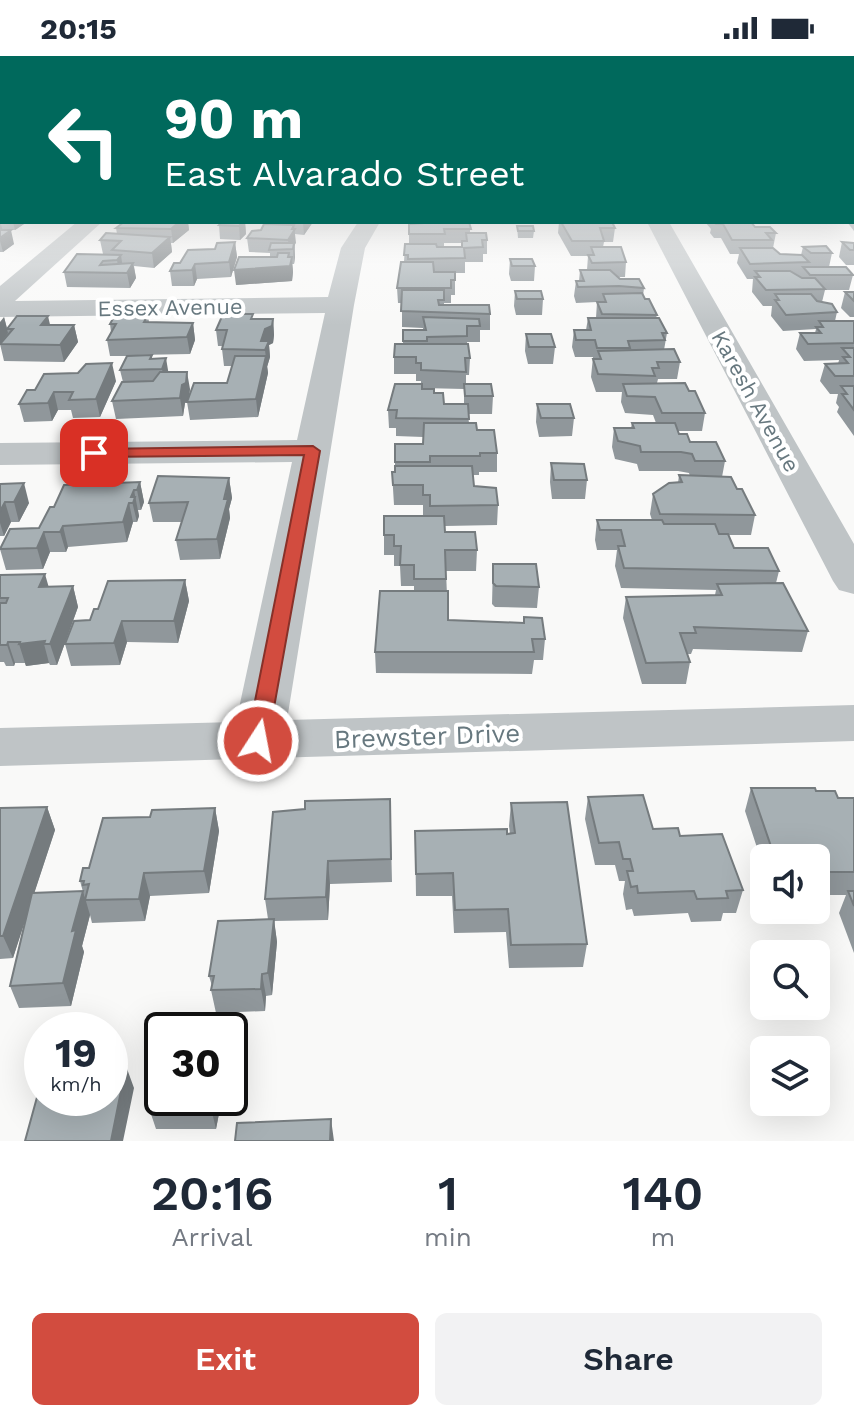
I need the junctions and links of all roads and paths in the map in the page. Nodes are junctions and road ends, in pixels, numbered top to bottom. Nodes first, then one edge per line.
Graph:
1 (89, 224) edge
2 (368, 224) edge
3 (659, 224) edge
4 (0, 300) edge
5 (340, 305) junction
6 (0, 309) edge
7 (313, 451) junction
8 (0, 454) edge
9 (854, 581) edge
10 (854, 723) edge
11 (258, 741) junction
12 (0, 747) edge

1 - 4 street
2 - 5 street
3 - 9 street, Karesh Avenue
5 - 6 street, Essex Avenue
5 - 7 street
7 - 8 street
7 - 11 street
10 - 11 street, Brewster Drive
11 - 12 street, Brewster Drive

